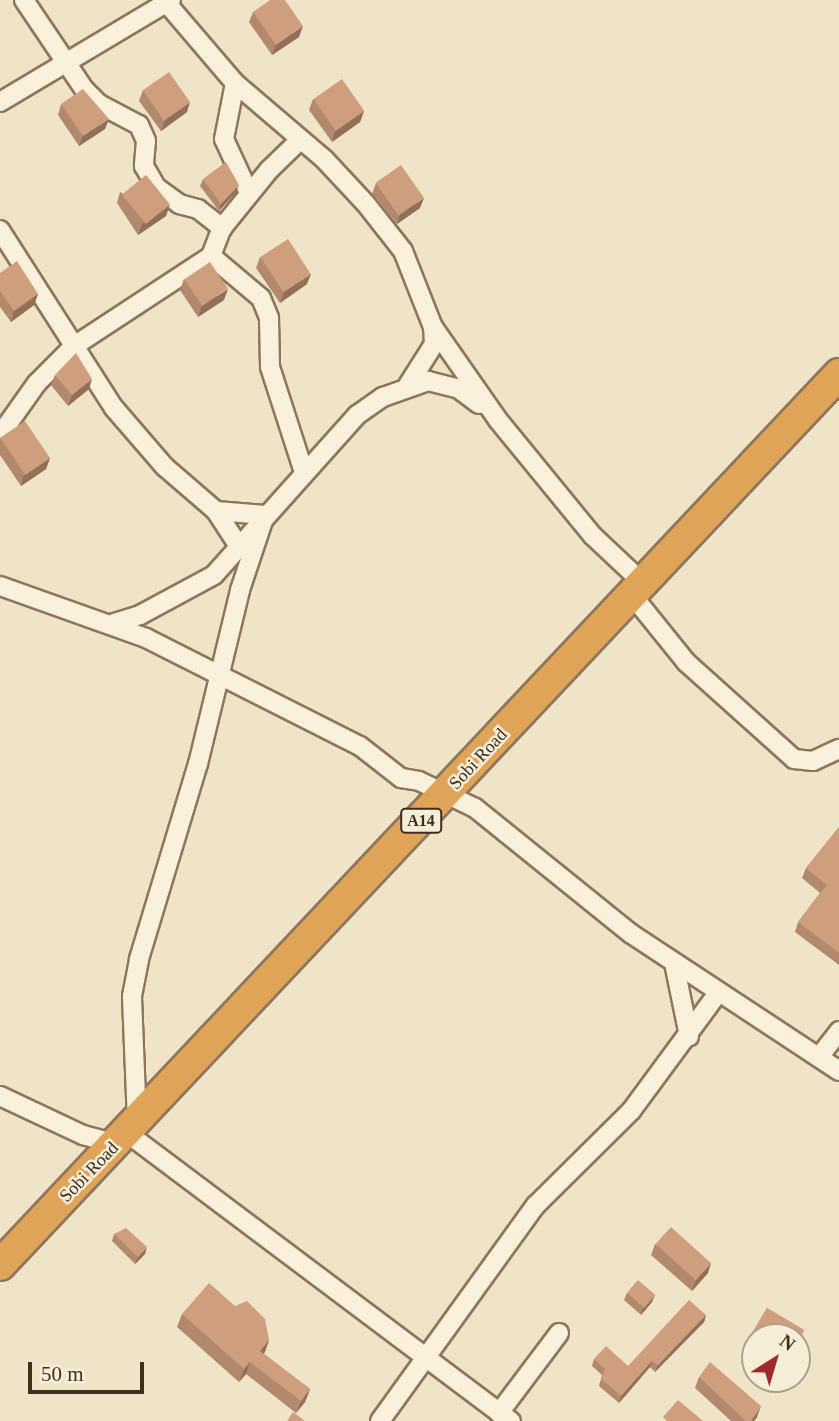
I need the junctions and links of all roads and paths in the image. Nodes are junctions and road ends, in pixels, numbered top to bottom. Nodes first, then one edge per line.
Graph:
1 (24, 0) edge
2 (167, 1) edge
3 (66, 65) junction
4 (235, 83) junction
5 (0, 102) edge
6 (300, 140) junction
7 (249, 193) junction
8 (222, 228) junction
9 (0, 230) edge
10 (211, 256) junction
11 (433, 327) junction
12 (74, 346) junction
13 (839, 374) edge
14 (408, 385) junction
15 (498, 420) junction
16 (293, 434) junction
17 (0, 435) edge
18 (333, 441) junction
19 (304, 472) junction
20 (216, 511) junction
21 (265, 515) junction
22 (240, 548) junction
23 (0, 586) edge
24 (637, 589) junction
25 (114, 623) junction
26 (220, 675) junction
27 (839, 749) edge
28 (447, 793) junction
29 (674, 963) junction
30 (718, 993) junction
31 (839, 1031) edge
32 (689, 1036) junction
33 (820, 1057) junction
34 (839, 1071) edge
35 (0, 1096) edge
36 (83, 1135) junction
37 (119, 1141) junction
38 (0, 1265) edge
39 (559, 1333) dead end
40 (427, 1359) junction
41 (505, 1417) edge
42 (380, 1421) edge

1 - 3 street
2 - 3 street
2 - 4 street
3 - 5 street
3 - 8 street
4 - 6 street
4 - 7 street
6 - 7 street
6 - 11 street
7 - 8 street
8 - 10 street
9 - 12 street
10 - 12 street
10 - 16 street
11 - 14 street
11 - 15 street
12 - 17 street
12 - 20 street
13 - 24 highway, Sobi Road / A14
14 - 15 street
14 - 18 street
15 - 24 street
16 - 18 street
16 - 19 street
18 - 19 street
19 - 21 street
20 - 21 street
20 - 22 street
21 - 22 street
21 - 26 street
22 - 25 street
23 - 25 street
24 - 27 street
24 - 28 highway, Sobi Road / A14
25 - 26 street
26 - 28 street
26 - 37 street
28 - 29 street
28 - 37 highway, Sobi Road / A14
29 - 30 street
29 - 32 street
30 - 32 street
30 - 33 street
31 - 33 street
32 - 40 street
33 - 34 street
35 - 36 street
36 - 37 street
36 - 37 street
37 - 38 highway, Sobi Road / A14
37 - 40 street
39 - 41 street
40 - 41 street
40 - 42 street

